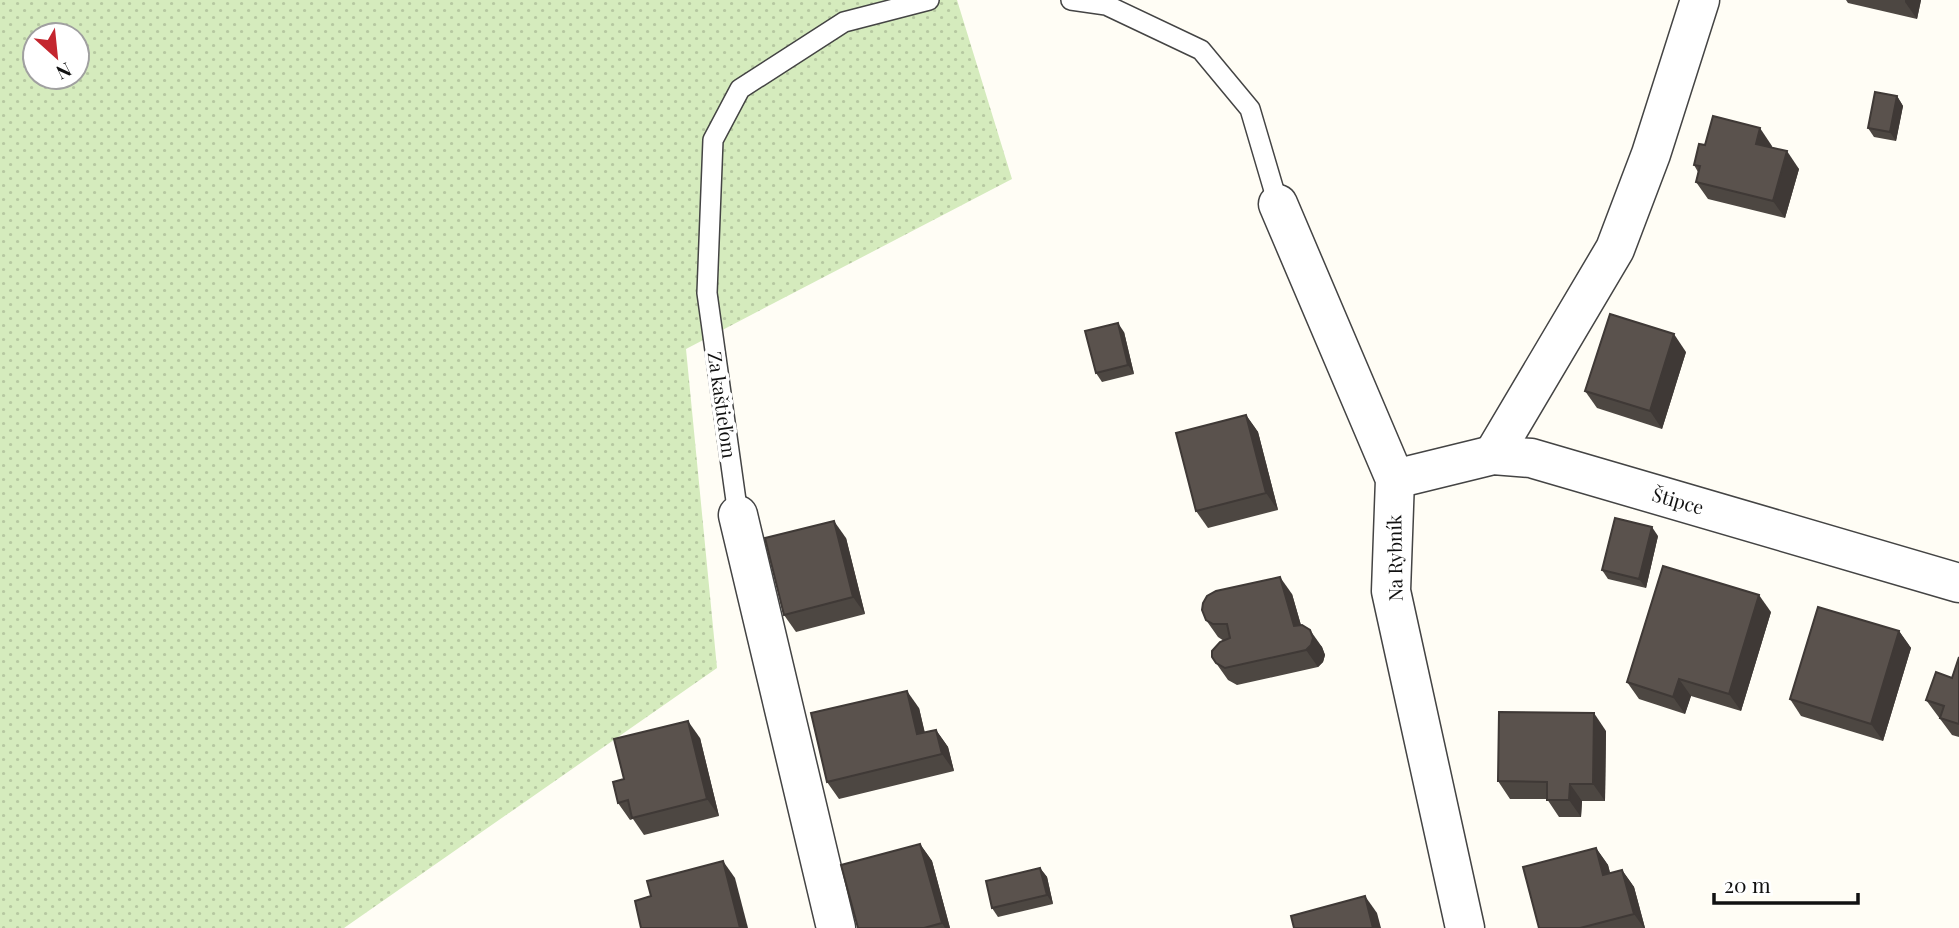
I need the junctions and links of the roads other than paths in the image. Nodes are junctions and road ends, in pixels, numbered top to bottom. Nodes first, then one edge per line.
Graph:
1 (929, 0) edge
2 (1071, 0) edge
3 (1700, 0) edge
4 (1278, 204) joint
5 (1493, 454) junction
6 (1395, 479) junction
7 (738, 515) joint
8 (1959, 583) edge
9 (836, 928) edge
10 (1465, 928) edge

1 - 7 lane, Za kaštieľom
2 - 4 lane
3 - 5 street
4 - 6 street, Na Rybník
5 - 6 street, Štipce
5 - 8 street, Štipce
6 - 10 street, Na Rybník
7 - 9 street, Za kaštieľom

